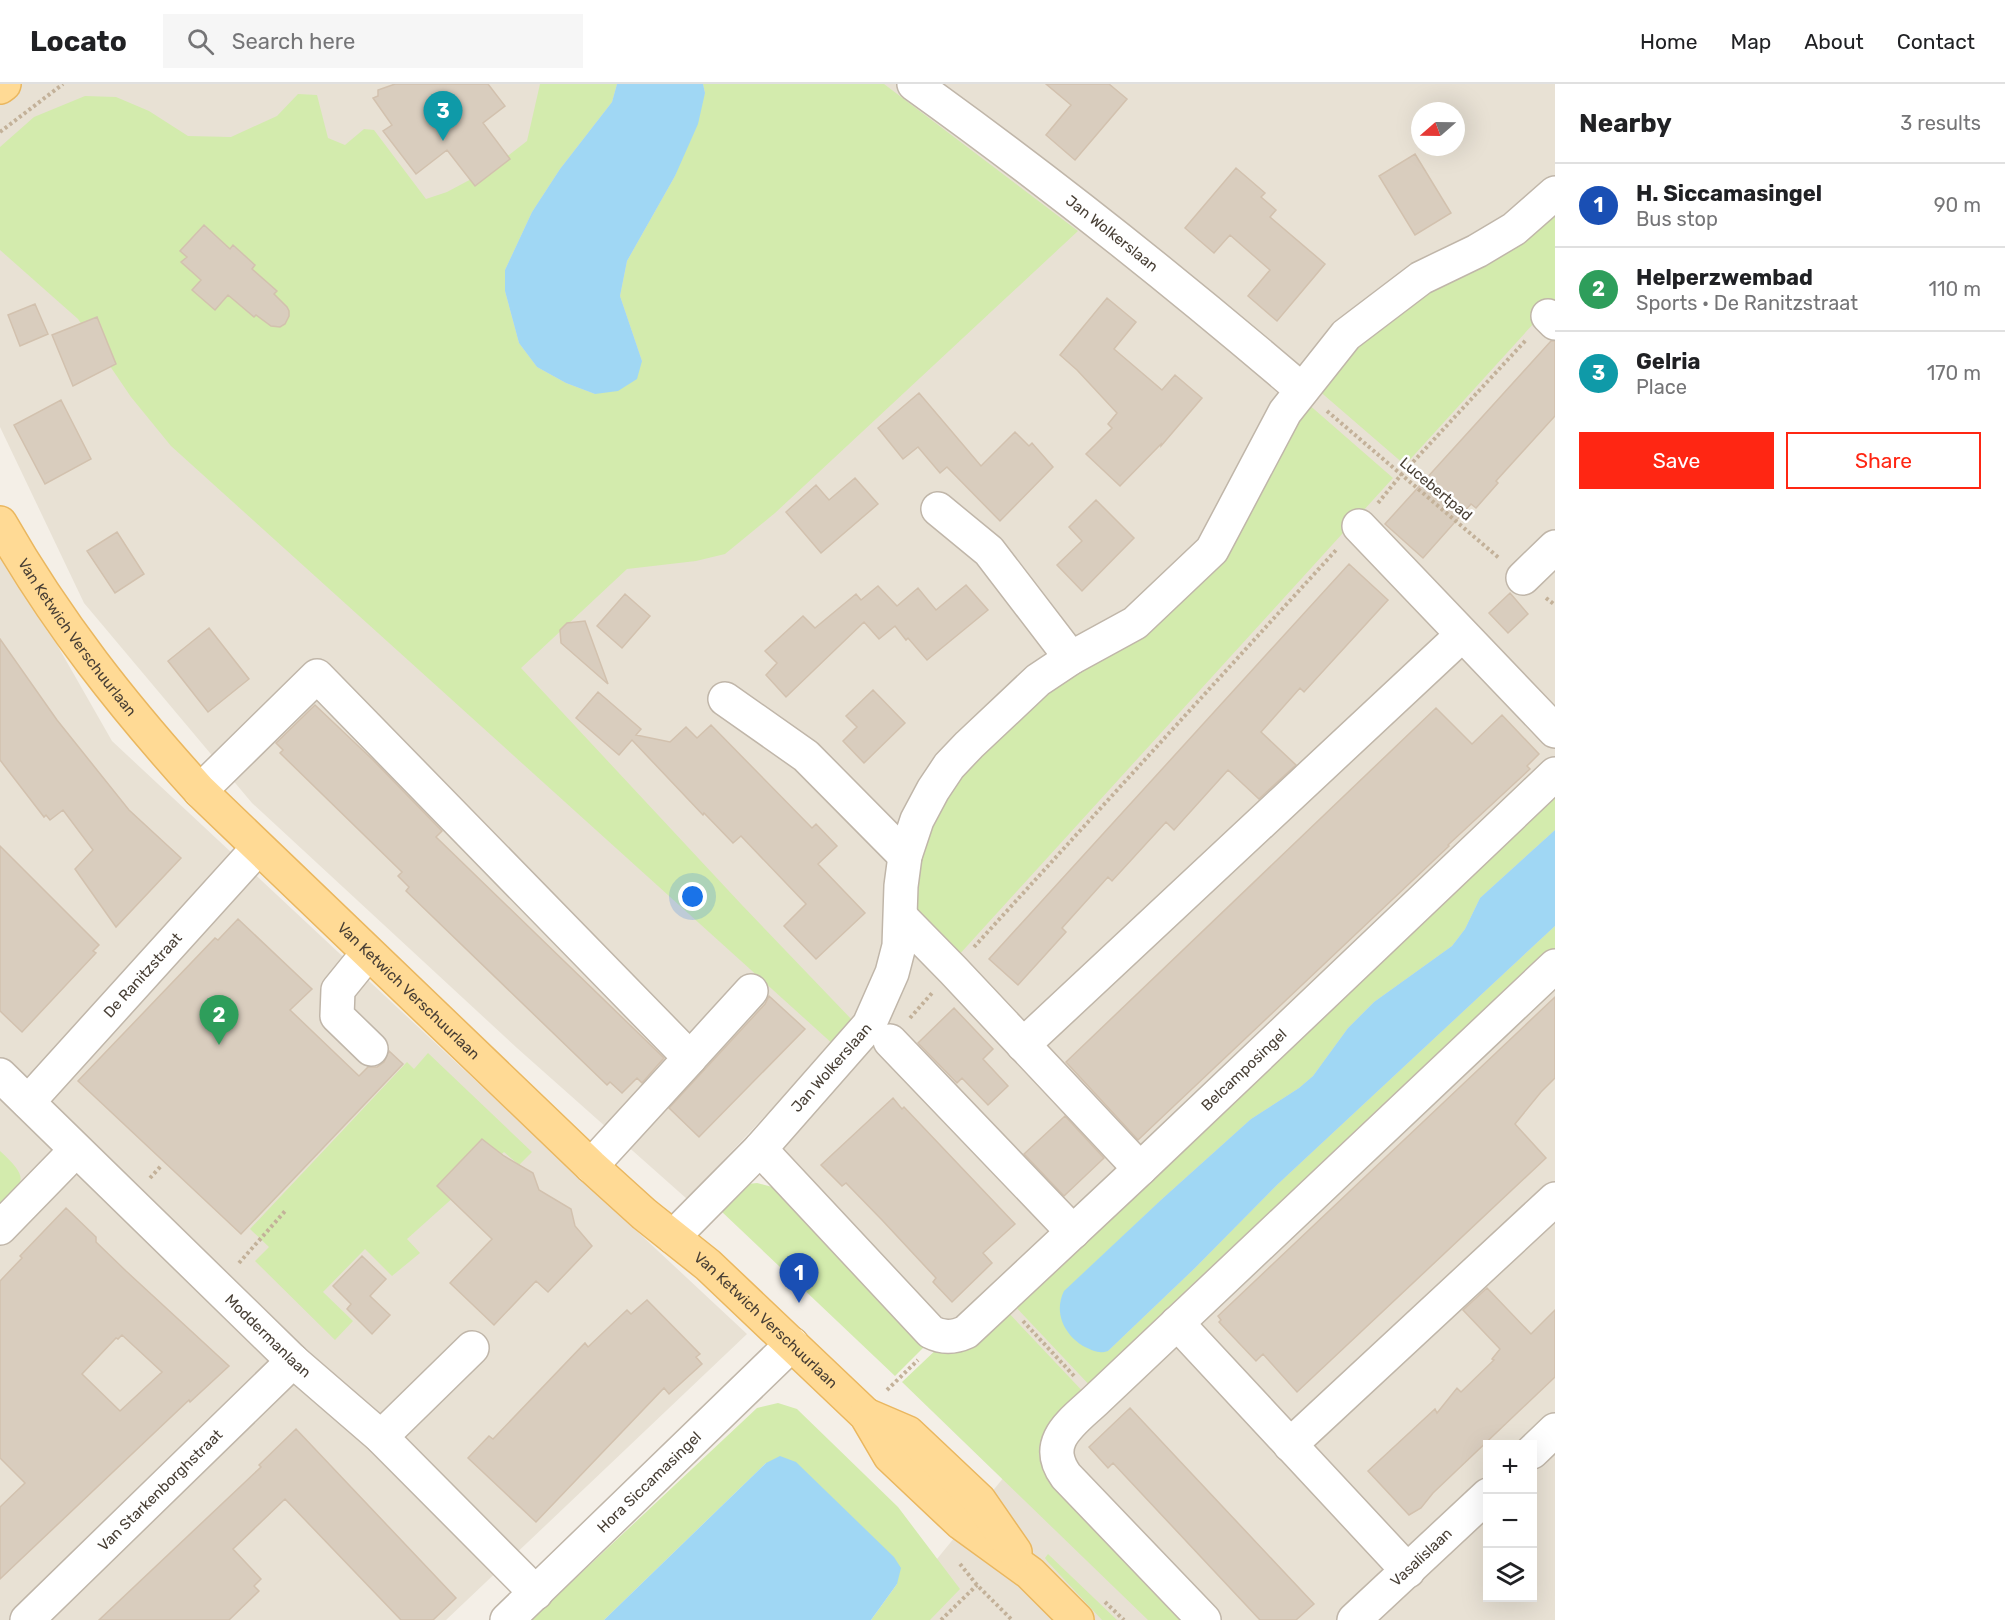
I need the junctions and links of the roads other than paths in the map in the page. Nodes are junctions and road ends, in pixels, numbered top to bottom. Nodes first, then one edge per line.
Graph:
1 (4, 84) edge
2 (914, 84) edge
3 (0, 87) edge
4 (1555, 193) edge
5 (1302, 390) junction
6 (938, 509) dead end
7 (0, 523) edge
8 (1359, 526) road end
9 (1555, 547) edge
10 (1523, 578) road end
11 (1462, 634) junction
12 (1071, 658) junction
13 (725, 699) dead end
14 (1555, 731) edge
15 (1555, 774) edge
16 (200, 791) junction
17 (258, 848) junction
18 (905, 856) junction
19 (901, 917) junction
20 (368, 953) junction
21 (1555, 966) edge
22 (751, 991) dead end
23 (890, 1041) road end
24 (1023, 1045) junction
25 (371, 1049) dead end
26 (690, 1058) junction
27 (0, 1075) edge
28 (28, 1101) junction
29 (760, 1149) junction
30 (76, 1150) junction
31 (591, 1166) junction
32 (1140, 1169) junction
33 (1555, 1199) edge
34 (0, 1228) edge
35 (1073, 1232) junction
36 (673, 1237) junction
37 (1178, 1323) junction
38 (792, 1344) junction
39 (472, 1348) dead end
40 (293, 1361) junction
41 (1555, 1430) edge
42 (381, 1437) junction
43 (1290, 1445) junction
44 (1537, 1448) edge
45 (1483, 1500) edge
46 (1408, 1571) junction
47 (536, 1593) junction
48 (27, 1620) edge
49 (507, 1620) edge
50 (1077, 1620) edge
51 (1204, 1620) edge
52 (1354, 1620) edge

1 - 3 main road
2 - 5 street, Jan Wolkerslaan
4 - 5 street, Jan Wolkerslaan
5 - 12 street, Jan Wolkerslaan
6 - 12 street
7 - 16 main road, Van Ketwich Verschuurlaan
8 - 11 street
9 - 10 street
11 - 14 street
11 - 24 street
12 - 18 street, Jan Wolkerslaan
13 - 18 street
15 - 32 street, Belcamposingel
16 - 17 main road, Van Ketwich Verschuurlaan
16 - 26 street
17 - 20 main road, Van Ketwich Verschuurlaan
17 - 28 street, De Ranitzstraat
18 - 19 street, Jan Wolkerslaan
19 - 24 street
19 - 29 street, Jan Wolkerslaan
20 - 25 street
20 - 31 main road, Van Ketwich Verschuurlaan
21 - 37 street
22 - 26 street
23 - 35 street
24 - 32 street
26 - 31 street
27 - 28 street, Moddermanlaan
28 - 30 street, Moddermanlaan
29 - 35 street, Belcamposingel
29 - 36 street, Jan Wolkerslaan
30 - 34 street
30 - 40 street, Moddermanlaan
31 - 36 main road, Van Ketwich Verschuurlaan
32 - 35 street, Belcamposingel
33 - 43 street
36 - 38 main road, Van Ketwich Verschuurlaan
37 - 43 street
37 - 51 street
38 - 47 street, Hora Siccamasingel
38 - 50 main road, Van Ketwich Verschuurlaan
39 - 42 street
40 - 42 street, Moddermanlaan
40 - 48 street, Van Starkenborghstraat
41 - 44 street
42 - 47 street, Moddermanlaan
43 - 46 street
45 - 46 street, Vasalislaan
46 - 52 street, Vasalislaan
47 - 49 street, Hora Siccamasingel

